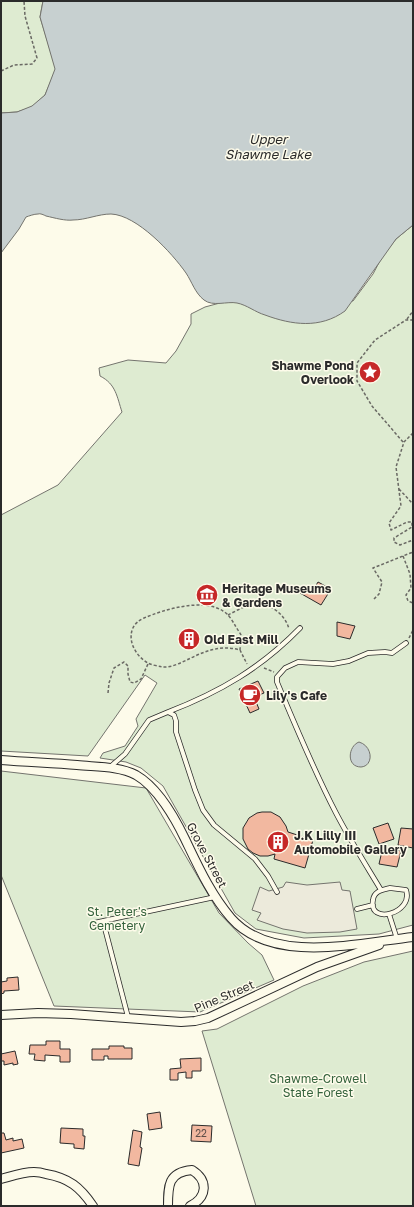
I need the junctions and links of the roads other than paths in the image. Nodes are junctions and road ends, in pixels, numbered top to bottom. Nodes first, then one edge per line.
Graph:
1 (300, 628) dead end
2 (406, 644) dead end
3 (168, 712) junction
4 (1, 760) edge
5 (109, 768) junction
6 (381, 890) junction
7 (277, 892) dead end
8 (215, 897) junction
9 (412, 900) dead end
10 (373, 905) junction
11 (410, 905) dead end
12 (358, 909) dead end
13 (389, 914) junction
14 (103, 921) junction
15 (94, 923) dead end
16 (413, 932) edge
17 (413, 937) edge
18 (397, 939) junction
19 (1, 1015) edge
20 (128, 1018) junction
21 (1, 1179) edge
22 (93, 1206) edge
23 (168, 1206) edge
24 (190, 1206) edge

1 - 3 lane
2 - 6 lane
3 - 5 lane
3 - 7 lane
4 - 5 street, Grove Street
5 - 8 street, Grove Street
6 - 9 lane
6 - 10 lane
8 - 14 lane
8 - 18 street, Grove Street
10 - 12 lane
10 - 13 lane
11 - 13 lane
13 - 18 lane
14 - 15 lane
14 - 20 lane
16 - 18 street
17 - 18 street
18 - 20 street, Pine Street
19 - 20 street, Pine Street
21 - 22 street
23 - 24 street

